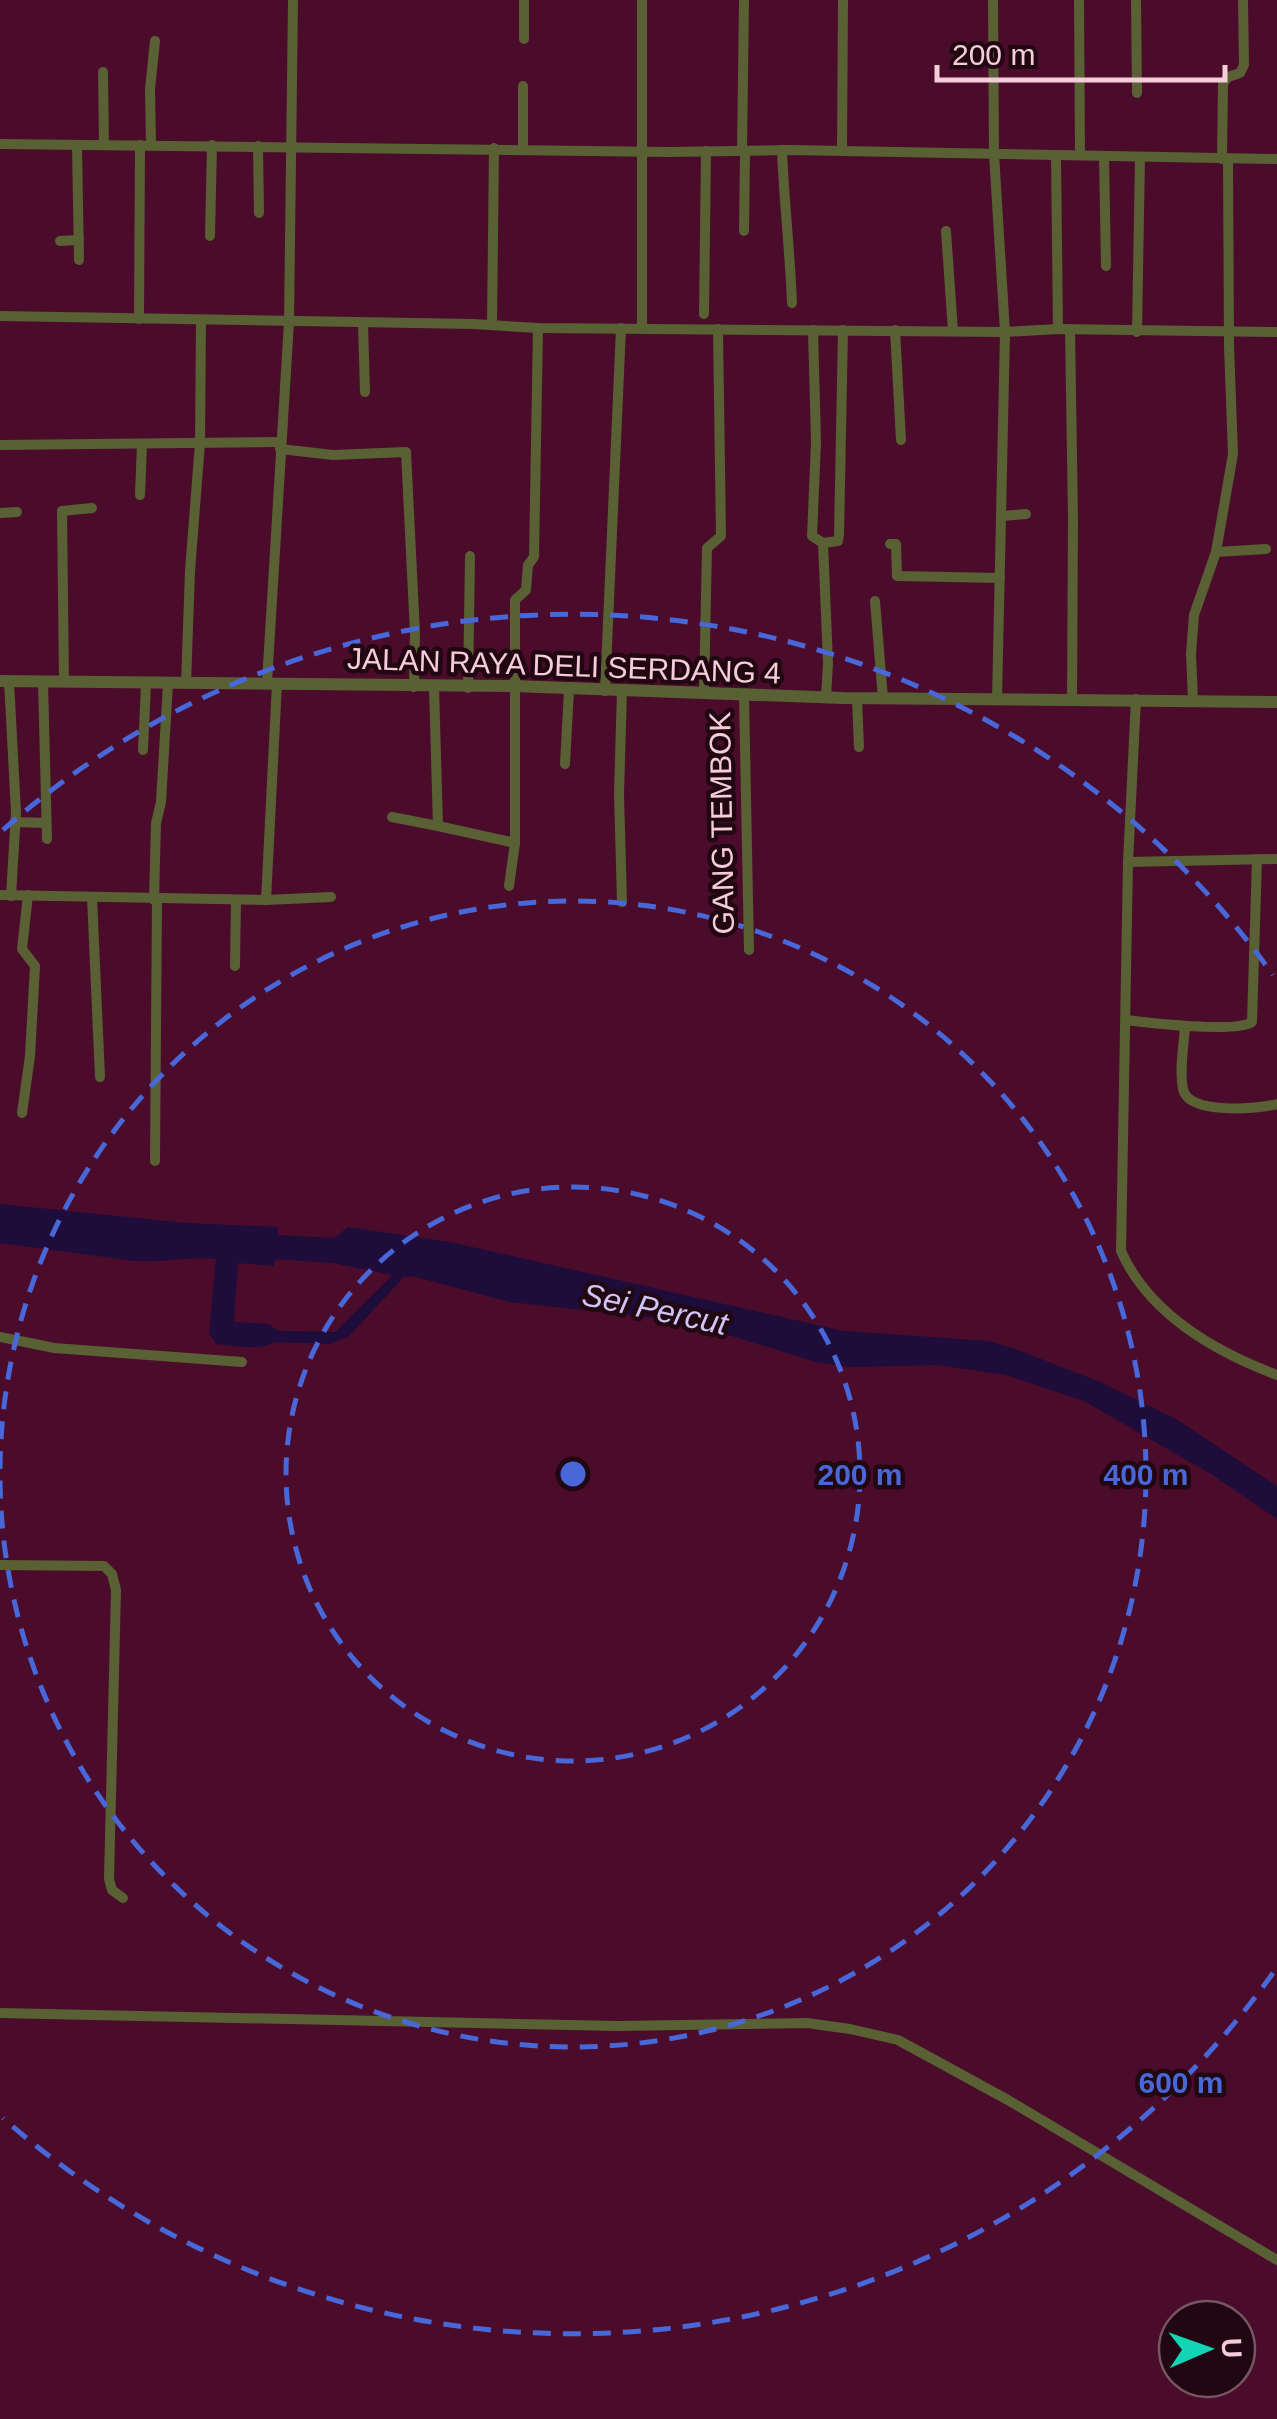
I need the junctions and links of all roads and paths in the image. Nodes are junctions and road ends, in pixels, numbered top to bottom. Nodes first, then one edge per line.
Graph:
1 (293, 0) edge
2 (524, 0) edge
3 (642, 0) edge
4 (744, 0) edge
5 (843, 0) edge
6 (993, 0) edge
7 (1079, 0) edge
8 (1136, 0) edge
9 (1244, 0) edge
10 (524, 40) dead end
11 (155, 41) dead end
12 (103, 72) dead end
13 (523, 86) dead end
14 (1137, 93) dead end
15 (0, 144) edge
16 (104, 144) junction
17 (145, 145) junction
18 (76, 146) junction
19 (212, 146) junction
20 (258, 146) junction
21 (293, 146) junction
22 (494, 148) junction
23 (523, 149) junction
24 (642, 150) junction
25 (744, 150) junction
26 (782, 150) junction
27 (706, 151) junction
28 (842, 151) junction
29 (994, 154) junction
30 (1080, 155) junction
31 (1056, 156) junction
32 (1104, 156) junction
33 (1140, 157) junction
34 (1225, 159) junction
35 (1277, 159) edge
36 (259, 214) dead end
37 (744, 231) dead end
38 (946, 231) dead end
39 (210, 236) dead end
40 (60, 240) dead end
41 (79, 240) junction
42 (80, 260) dead end
43 (1106, 266) dead end
44 (792, 303) dead end
45 (704, 314) dead end
46 (0, 316) edge
47 (139, 318) junction
48 (200, 320) junction
49 (289, 322) junction
50 (363, 324) junction
51 (492, 324) junction
52 (642, 327) junction
53 (538, 328) junction
54 (622, 328) junction
55 (718, 329) junction
56 (1064, 329) junction
57 (813, 330) junction
58 (843, 330) junction
59 (894, 330) junction
60 (1230, 330) junction
61 (954, 331) junction
62 (1005, 332) junction
63 (1138, 332) junction
64 (1277, 332) edge
65 (365, 392) dead end
66 (901, 440) dead end
67 (200, 443) junction
68 (142, 444) junction
69 (0, 445) edge
70 (280, 445) junction
71 (140, 495) dead end
72 (92, 508) dead end
73 (0, 512) edge
74 (17, 512) dead end
75 (1026, 514) dead end
76 (1002, 516) junction
77 (823, 543) junction
78 (890, 544) dead end
79 (1266, 549) dead end
80 (1216, 552) junction
81 (470, 556) dead end
82 (1000, 578) junction
83 (875, 602) dead end
84 (4, 681) edge
85 (43, 682) junction
86 (64, 682) junction
87 (272, 682) junction
88 (146, 684) junction
89 (168, 684) junction
90 (186, 684) junction
91 (513, 686) junction
92 (414, 687) junction
93 (434, 687) junction
94 (468, 688) junction
95 (569, 690) junction
96 (606, 691) junction
97 (622, 691) junction
98 (704, 693) junction
99 (744, 696) junction
100 (826, 698) junction
101 (857, 698) junction
102 (883, 699) junction
103 (1133, 699) junction
104 (997, 700) junction
105 (1072, 700) junction
106 (1193, 700) junction
107 (1277, 702) edge
108 (859, 746) dead end
109 (143, 750) dead end
110 (565, 764) dead end
111 (392, 817) dead end
112 (16, 822) junction
113 (46, 822) junction
114 (438, 826) junction
115 (47, 839) dead end
116 (515, 842) junction
117 (1257, 859) junction
118 (1277, 859) edge
119 (1128, 862) junction
120 (509, 886) dead end
121 (28, 894) junction
122 (6, 895) edge
123 (92, 897) junction
124 (331, 897) dead end
125 (156, 900) junction
126 (236, 900) junction
127 (266, 900) junction
128 (622, 902) dead end
129 (749, 950) dead end
130 (235, 966) dead end
131 (1126, 1020) junction
132 (1185, 1026) junction
133 (100, 1076) dead end
134 (1277, 1104) edge
135 (22, 1113) dead end
136 (155, 1161) dead end
137 (0, 1337) edge
138 (242, 1362) dead end
139 (1277, 1375) edge
140 (0, 1565) edge
141 (123, 1898) dead end
142 (0, 2014) edge
143 (1277, 2260) edge

1 - 21 street
2 - 10 street
3 - 24 street
4 - 25 street
5 - 28 street
6 - 29 street
7 - 30 street
8 - 14 street
9 - 34 street
11 - 17 street
12 - 16 street
13 - 23 street
15 - 18 street
16 - 17 street
16 - 18 street
17 - 19 street
17 - 47 street
18 - 41 street
19 - 20 street
19 - 39 street
20 - 21 street
20 - 36 street
21 - 22 street
21 - 49 street
22 - 23 street
22 - 51 street
23 - 24 street
24 - 27 street
24 - 52 street
25 - 26 street
25 - 27 street
25 - 37 street
26 - 28 street
26 - 44 street
27 - 45 street
28 - 29 street
29 - 31 street
29 - 62 street
30 - 31 street
30 - 32 street
31 - 56 street
32 - 33 street
32 - 43 street
33 - 34 street
33 - 63 street
34 - 35 street
34 - 60 street
38 - 61 street
40 - 41 street
41 - 42 street
46 - 47 street
47 - 48 street
48 - 49 street
48 - 67 street
49 - 50 street
49 - 70 street
50 - 51 street
50 - 65 street
51 - 53 street
52 - 54 street
52 - 55 street
53 - 54 street
53 - 91 street
54 - 96 street
55 - 57 street
55 - 98 street
56 - 62 street
56 - 63 street
56 - 105 street
57 - 58 street
57 - 77 street
58 - 59 street
58 - 77 street
59 - 61 street
59 - 66 street
60 - 63 street
60 - 64 street
60 - 80 street
61 - 62 street
62 - 76 street
67 - 68 street
67 - 70 street
67 - 90 street
68 - 69 street
68 - 71 street
70 - 87 street
70 - 92 street
72 - 86 street
73 - 74 street
75 - 76 street
76 - 82 street
77 - 100 street
78 - 82 street
79 - 80 street
80 - 106 street
81 - 94 street
82 - 104 street
83 - 102 street
84 - 85 street, JALAN RAYA DELI SERDANG 4
84 - 112 street
85 - 86 street, JALAN RAYA DELI SERDANG 4
85 - 113 street
86 - 88 street, JALAN RAYA DELI SERDANG 4
87 - 90 street, JALAN RAYA DELI SERDANG 4
87 - 92 street, JALAN RAYA DELI SERDANG 4
87 - 127 street
88 - 89 street, JALAN RAYA DELI SERDANG 4
88 - 109 street
89 - 90 street, JALAN RAYA DELI SERDANG 4
89 - 125 street
91 - 94 street, JALAN RAYA DELI SERDANG 4
91 - 95 street, JALAN RAYA DELI SERDANG 4
91 - 116 street
92 - 93 street, JALAN RAYA DELI SERDANG 4
93 - 94 street, JALAN RAYA DELI SERDANG 4
93 - 114 street
95 - 96 street, JALAN RAYA DELI SERDANG 4
95 - 110 street
96 - 97 street, JALAN RAYA DELI SERDANG 4
97 - 98 street, JALAN RAYA DELI SERDANG 4
97 - 128 street
98 - 99 street, JALAN RAYA DELI SERDANG 4
99 - 100 street, JALAN RAYA DELI SERDANG 4
99 - 129 street, GANG TEMBOK
100 - 101 street, JALAN RAYA DELI SERDANG 4
101 - 102 street, JALAN RAYA DELI SERDANG 4
101 - 108 street
102 - 104 street, JALAN RAYA DELI SERDANG 4
103 - 105 street, JALAN RAYA DELI SERDANG 4
103 - 106 street, JALAN RAYA DELI SERDANG 4
103 - 119 street
104 - 105 street, JALAN RAYA DELI SERDANG 4
106 - 107 street, JALAN RAYA DELI SERDANG 4
111 - 114 street
112 - 113 street
112 - 122 street
113 - 115 street
114 - 116 street
116 - 120 street
117 - 118 street
117 - 119 street
117 - 132 street
119 - 131 street
121 - 122 street
121 - 123 street
121 - 135 street
123 - 125 street
123 - 133 street
124 - 127 street
125 - 126 street
125 - 136 street
126 - 127 street
126 - 130 street
131 - 132 street
131 - 139 street
132 - 134 street
137 - 138 street
140 - 141 street
142 - 143 street

